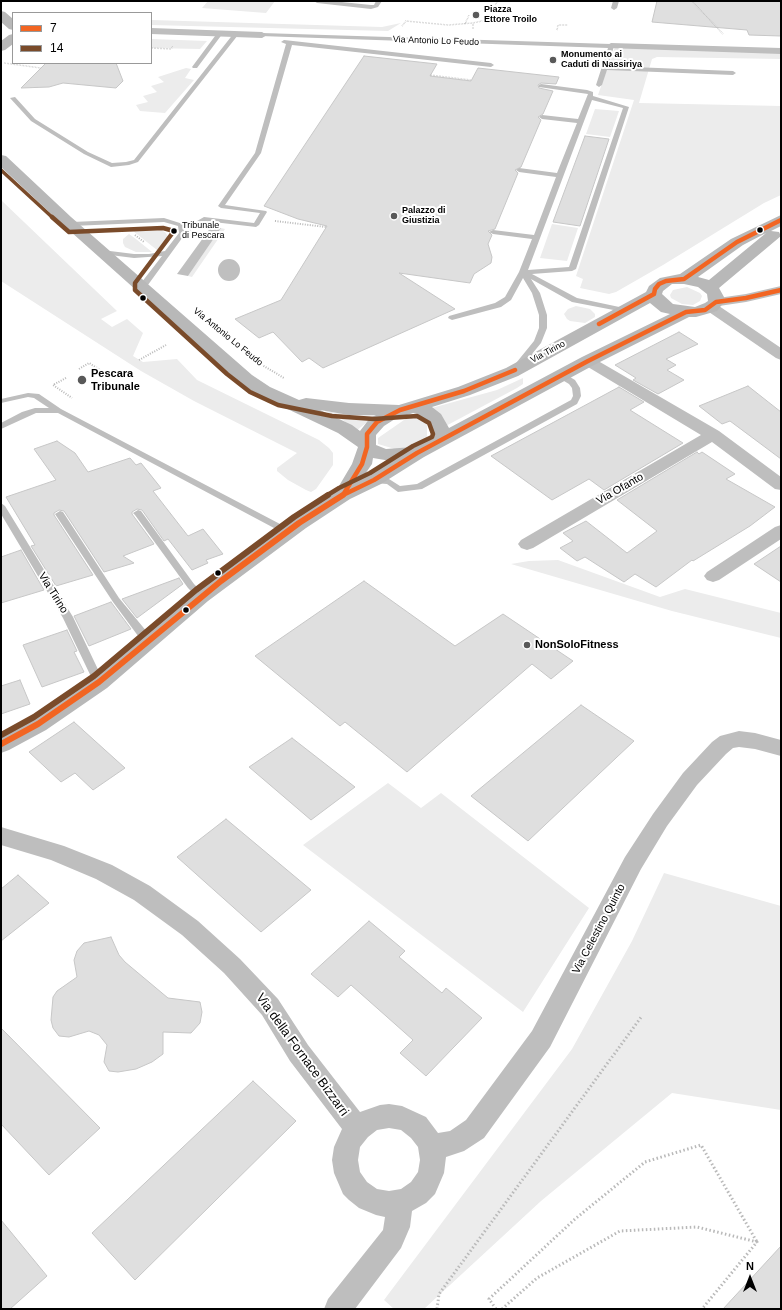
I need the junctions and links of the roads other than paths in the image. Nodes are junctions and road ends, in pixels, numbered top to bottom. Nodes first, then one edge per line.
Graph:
1 (317, 1) edge
2 (379, 1) edge
3 (616, 1) edge
4 (614, 8) dead end
5 (152, 31) edge
6 (220, 34) junction
7 (236, 34) junction
8 (262, 35) junction
9 (12, 39) edge
10 (289, 44) junction
11 (611, 46) junction
12 (1, 47) edge
13 (781, 51) edge
14 (491, 65) dead end
15 (195, 67) dead end
16 (604, 68) junction
17 (734, 73) dead end
18 (599, 84) dead end
19 (541, 86) dead end
20 (589, 97) junction
21 (13, 98) dead end
22 (542, 117) dead end
23 (580, 121) junction
24 (1, 159) edge
25 (519, 170) dead end
26 (559, 175) junction
27 (781, 220) edge
28 (72, 224) junction
29 (781, 230) edge
30 (493, 232) dead end
31 (183, 233) junction
32 (536, 238) junction
33 (102, 252) junction
34 (169, 253) junction
35 (523, 272) junction
36 (684, 279) junction
37 (142, 287) junction
38 (781, 290) edge
39 (654, 294) junction
40 (712, 299) junction
41 (736, 299) junction
42 (624, 310) junction
43 (686, 312) junction
44 (452, 318) dead end
45 (731, 320) junction
46 (781, 355) edge
47 (588, 361) junction
48 (513, 371) junction
49 (562, 376) junction
50 (280, 397) junction
51 (1, 401) edge
52 (406, 409) junction
53 (60, 411) junction
54 (1, 426) edge
55 (713, 435) junction
56 (438, 443) junction
57 (366, 446) junction
58 (417, 453) junction
59 (374, 480) junction
60 (781, 485) edge
61 (343, 494) junction
62 (1, 506) edge
63 (138, 513) dead end
64 (60, 514) dead end
65 (781, 531) edge
66 (284, 534) junction
67 (527, 544) dead end
68 (713, 576) dead end
69 (201, 596) junction
70 (148, 641) junction
71 (99, 682) junction
72 (1, 744) edge
73 (781, 748) edge
74 (1, 836) edge
75 (358, 1130) junction
76 (432, 1147) junction
77 (400, 1203) junction
78 (338, 1309) edge

1 - 2 lane
3 - 4 lane
5 - 6 street, Via Antonio Lo Feudo
6 - 7 street, Via Antonio Lo Feudo
6 - 15 lane
7 - 8 street, Via Antonio Lo Feudo
7 - 21 lane
8 - 10 lane, Via Antonio Lo Feudo
8 - 11 lane, Via Antonio Lo Feudo
9 - 12 street
10 - 14 lane, Via Antonio Lo Feudo
10 - 31 lane
11 - 13 street
11 - 16 lane
16 - 17 lane
16 - 18 lane
19 - 20 lane
20 - 23 lane
20 - 35 lane
22 - 23 lane
23 - 26 lane
24 - 28 street, Via Antonio Lo Feudo
25 - 26 lane
26 - 32 lane
27 - 36 street
28 - 31 lane
28 - 33 street, Via Antonio Lo Feudo
29 - 40 street
30 - 32 lane
31 - 34 lane
32 - 35 lane
33 - 34 lane
33 - 37 street, Via Antonio Lo Feudo
34 - 37 lane
35 - 42 lane
35 - 44 lane
35 - 48 lane
36 - 39 street, Via Tirino
36 - 40 street
37 - 50 street, Via Antonio Lo Feudo
38 - 41 street
39 - 42 street, Via Tirino
39 - 43 street
40 - 41 street
40 - 43 street
40 - 45 street
41 - 45 street
42 - 48 street, Via Tirino
43 - 47 street
45 - 46 street
47 - 49 street
47 - 55 street
48 - 52 street, Via Tirino
49 - 56 street
49 - 59 lane
50 - 52 street, Via Antonio Lo Feudo
50 - 57 street, Via Antonio Lo Feudo
51 - 53 lane
52 - 56 street
52 - 57 street
53 - 54 lane
53 - 66 lane
55 - 60 street
55 - 67 street, Via Ofanto
56 - 58 street
57 - 58 street
57 - 61 street
58 - 59 street
59 - 61 street
61 - 66 street
62 - 71 lane, Via Tirino
63 - 69 lane
64 - 70 lane
65 - 68 street
66 - 69 street
69 - 70 street
70 - 71 street
71 - 72 street
73 - 76 street, Via Celestino Quinto
74 - 75 street, Via della Fornace Bizzarri
75 - 76 street
75 - 77 street
76 - 77 street
77 - 78 street

